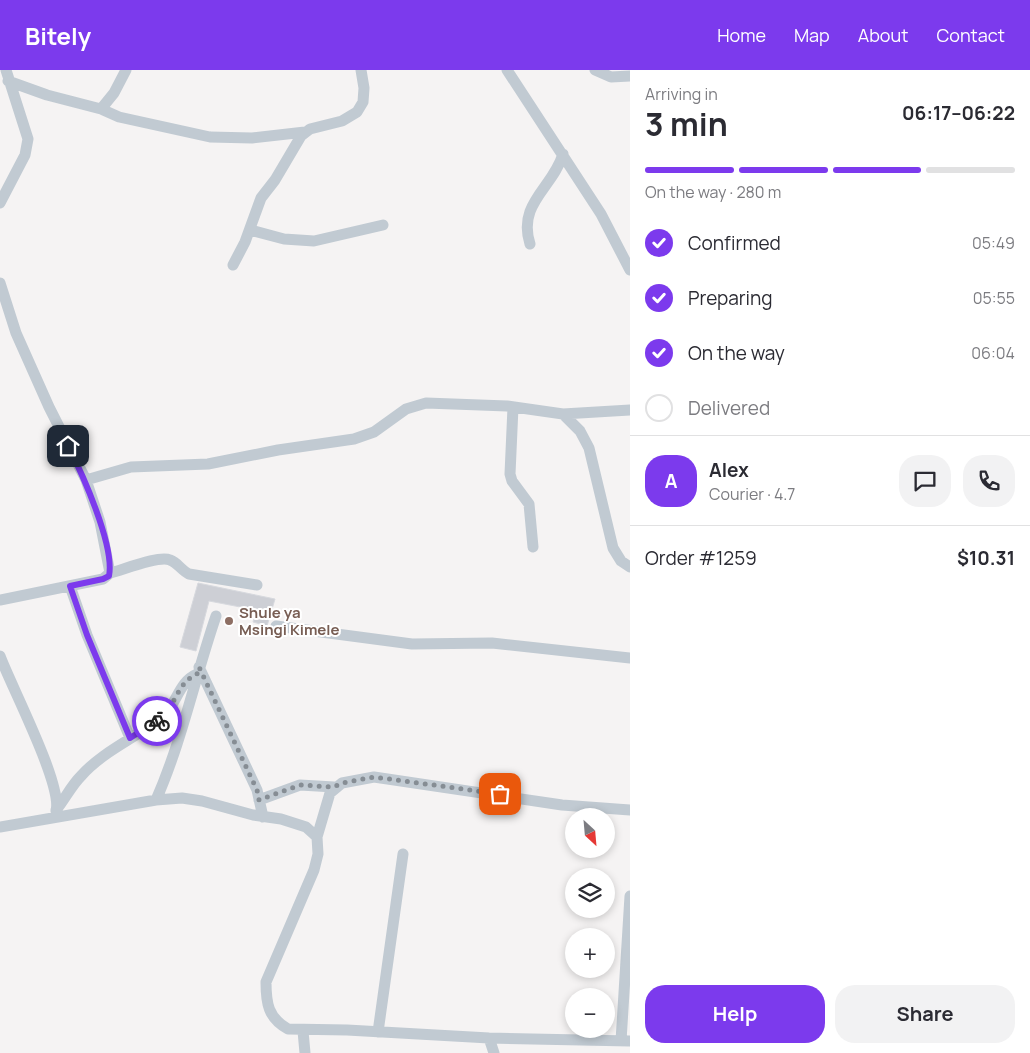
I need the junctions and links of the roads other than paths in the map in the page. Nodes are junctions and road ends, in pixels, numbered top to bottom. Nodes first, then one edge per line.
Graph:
1 (126, 70) edge
2 (361, 70) edge
3 (507, 70) edge
4 (595, 70) edge
5 (7, 76) edge
6 (630, 76) edge
7 (101, 109) junction
8 (305, 132) junction
9 (563, 154) junction
10 (0, 203) edge
11 (383, 225) dead end
12 (250, 230) junction
13 (530, 244) dead end
14 (234, 265) dead end
15 (630, 270) edge
16 (0, 283) edge
17 (512, 407) junction
18 (630, 410) edge
19 (562, 414) junction
20 (86, 480) junction
21 (533, 548) dead end
22 (630, 567) edge
23 (110, 573) junction
24 (257, 585) dead end
25 (70, 586) junction
26 (0, 600) edge
27 (216, 616) dead end
28 (276, 626) dead end
29 (0, 656) edge
30 (630, 658) edge
31 (198, 671) junction
32 (130, 738) junction
33 (334, 787) junction
34 (156, 800) junction
35 (259, 800) junction
36 (630, 810) edge
37 (54, 815) junction
38 (262, 817) junction
39 (0, 827) edge
40 (317, 838) junction
41 (403, 854) dead end
42 (630, 896) edge
43 (303, 1031) junction
44 (378, 1032) junction
45 (489, 1038) junction
46 (626, 1041) edge
47 (305, 1053) edge
48 (494, 1053) edge

1 - 7 street
2 - 8 street
3 - 9 street
4 - 6 street
5 - 7 street
5 - 10 street
7 - 8 street
8 - 12 street
9 - 13 street
9 - 15 street
11 - 12 street
12 - 14 street
16 - 20 street
17 - 19 street
17 - 20 street
17 - 21 street
18 - 19 street
19 - 22 street
20 - 23 street
23 - 24 street
23 - 25 street
25 - 26 street
25 - 32 street
27 - 31 street
28 - 30 street
29 - 37 street
31 - 32 street
31 - 34 street
31 - 35 street
32 - 37 street
33 - 35 street
33 - 36 street
33 - 40 street
34 - 37 street
34 - 38 street
35 - 38 street
37 - 39 street
38 - 40 street
40 - 43 street
41 - 44 street
42 - 46 street
43 - 44 street
43 - 47 street
44 - 45 street
45 - 46 street
45 - 48 street

